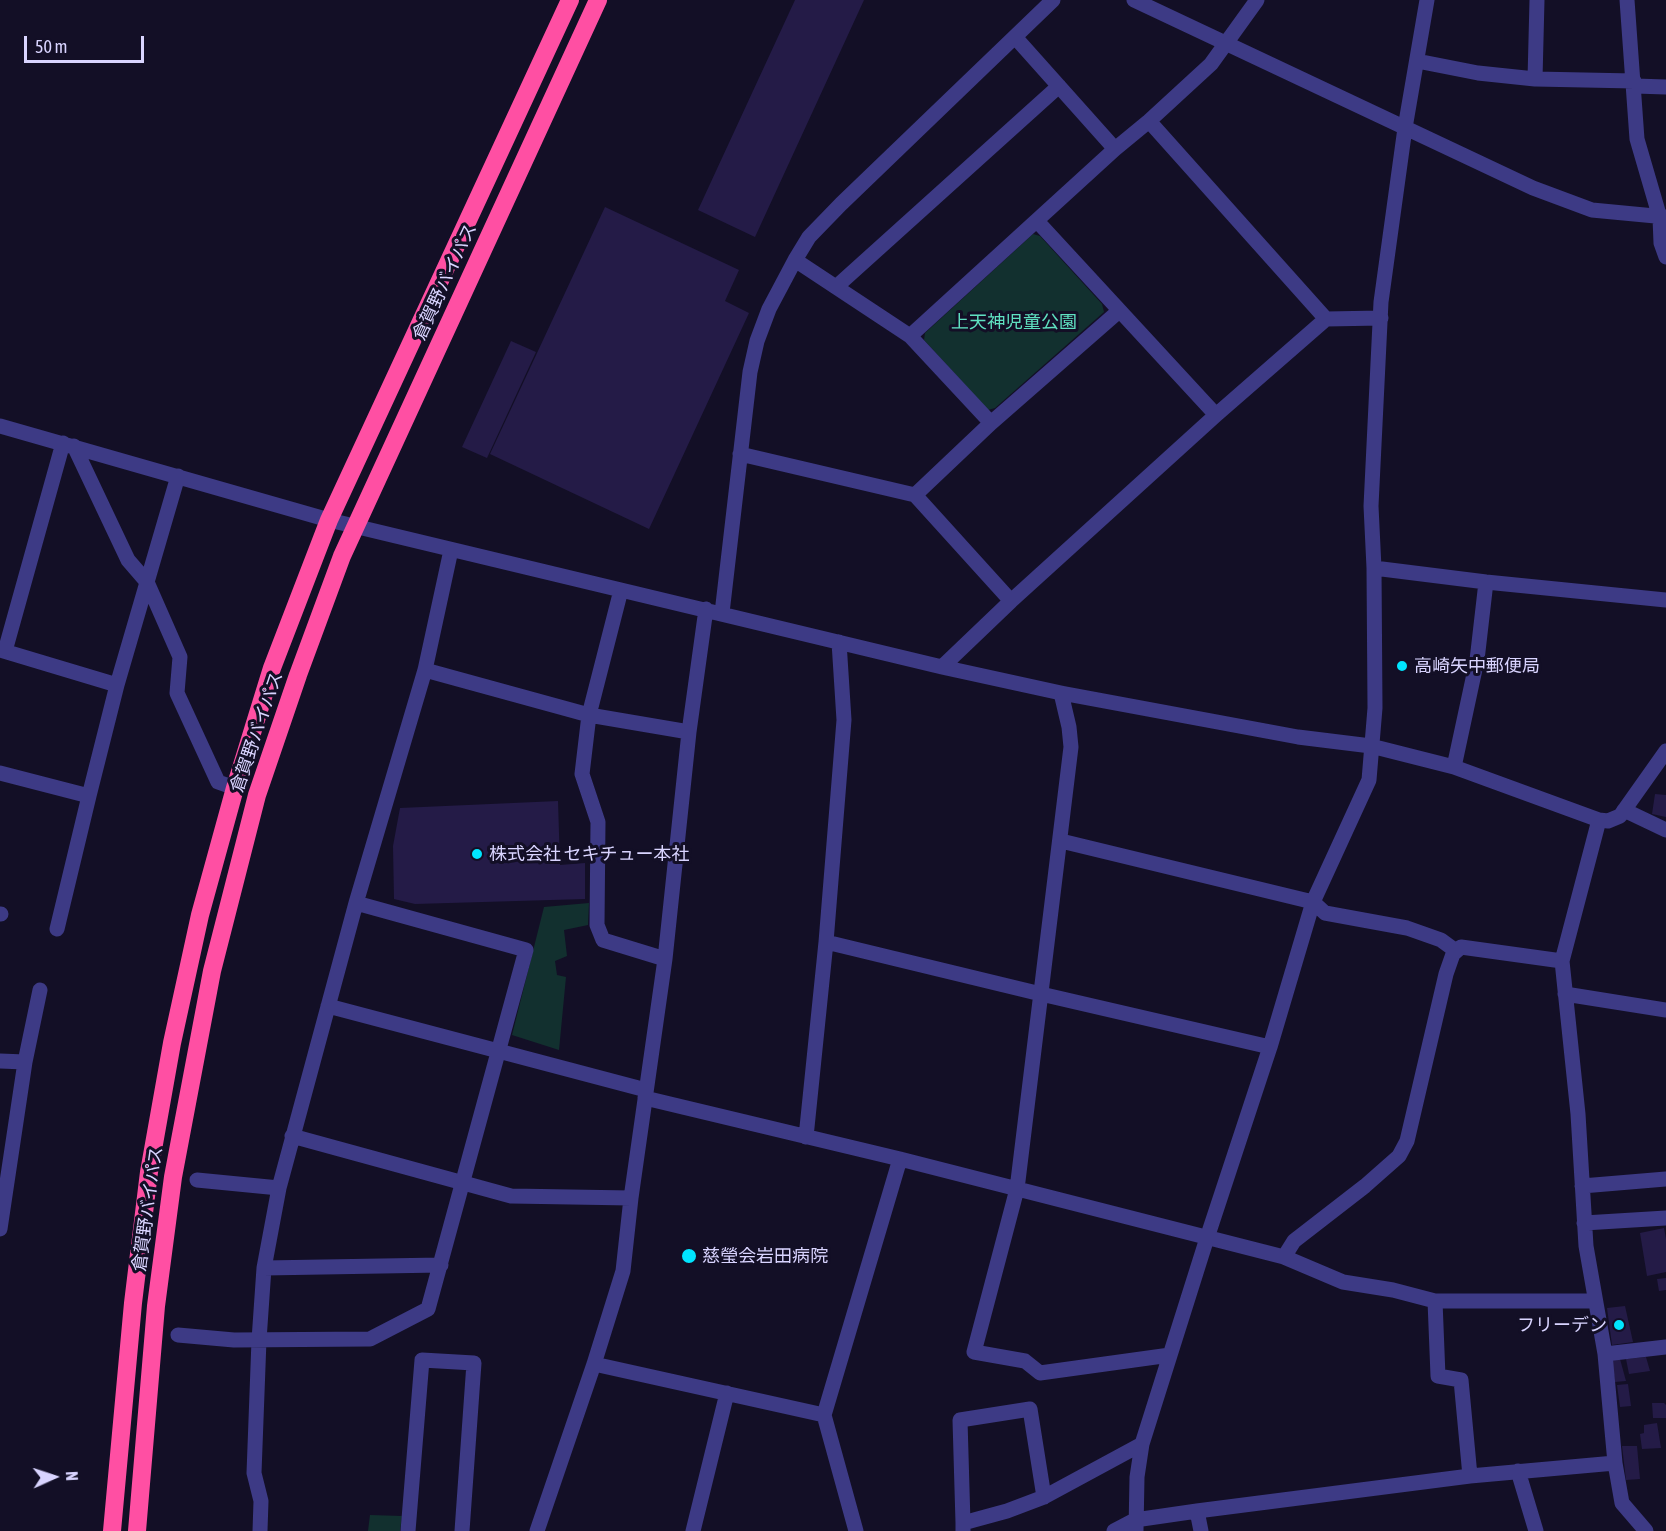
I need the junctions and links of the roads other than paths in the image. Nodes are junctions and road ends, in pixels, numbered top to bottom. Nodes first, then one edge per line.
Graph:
1 (570, 0) edge
2 (598, 0) edge
3 (1053, 0) edge
4 (1134, 0) edge
5 (1257, 0) edge
6 (1426, 0) edge
7 (1537, 0) edge
8 (1627, 0) edge
9 (1015, 37) junction
10 (1228, 44) junction
11 (1417, 62) junction
12 (1534, 78) junction
13 (1634, 84) junction
14 (1059, 86) junction
15 (1666, 87) edge
16 (1149, 122) junction
17 (1405, 128) junction
18 (1115, 149) junction
19 (1663, 218) edge
20 (1037, 221) junction
21 (1666, 257) edge
22 (795, 260) junction
23 (836, 287) junction
24 (1119, 311) junction
25 (1381, 318) junction
26 (1326, 319) junction
27 (910, 336) junction
28 (1216, 415) junction
29 (991, 423) junction
30 (0, 426) edge
31 (69, 445) junction
32 (740, 454) junction
33 (178, 476) junction
34 (915, 495) junction
35 (328, 520) junction
36 (355, 526) junction
37 (451, 550) junction
38 (1374, 568) junction
39 (147, 582) junction
40 (1486, 582) junction
41 (621, 590) junction
42 (1666, 600) edge
43 (1011, 601) junction
44 (706, 609) junction
45 (722, 613) junction
46 (839, 642) junction
47 (2, 651) edge
48 (942, 667) junction
49 (425, 670) junction
50 (117, 685) junction
51 (1061, 693) junction
52 (589, 715) junction
53 (689, 732) junction
54 (1371, 746) junction
55 (1666, 751) edge
56 (1454, 767) junction
57 (0, 773) edge
58 (235, 788) junction
59 (89, 796) junction
60 (1624, 810) junction
61 (1599, 820) junction
62 (1666, 830) edge
63 (1061, 841) junction
64 (1313, 902) junction
65 (356, 903) junction
66 (57, 929) dead end
67 (826, 942) junction
68 (1456, 951) junction
69 (665, 959) junction
70 (1562, 961) junction
71 (39, 990) dead end
72 (1041, 994) junction
73 (1565, 994) junction
74 (328, 1006) junction
75 (1666, 1010) edge
76 (1270, 1047) junction
77 (500, 1051) junction
78 (0, 1061) edge
79 (25, 1062) junction
80 (646, 1094) junction
81 (292, 1136) junction
82 (806, 1137) junction
83 (900, 1159) junction
84 (1666, 1179) edge
85 (197, 1180) dead end
86 (462, 1184) junction
87 (1582, 1186) junction
88 (279, 1188) junction
89 (1017, 1189) junction
90 (631, 1198) junction
91 (1666, 1218) edge
92 (1584, 1223) junction
93 (0, 1229) edge
94 (1207, 1238) junction
95 (1284, 1257) junction
96 (441, 1265) junction
97 (264, 1268) junction
98 (1435, 1301) junction
99 (1594, 1301) junction
100 (178, 1335) dead end
101 (259, 1340) junction
102 (1666, 1347) edge
103 (1605, 1354) junction
104 (1170, 1355) junction
105 (594, 1364) junction
106 (727, 1393) junction
107 (824, 1415) junction
108 (1142, 1444) junction
109 (1615, 1463) junction
110 (1518, 1472) junction
111 (1470, 1476) junction
112 (1044, 1497) junction
113 (1197, 1511) junction
114 (1135, 1525) edge
115 (963, 1527) edge
116 (112, 1531) edge
117 (137, 1531) edge
118 (260, 1531) edge
119 (408, 1531) edge
120 (462, 1531) edge
121 (537, 1531) edge
122 (693, 1531) edge
123 (856, 1531) edge
124 (1114, 1531) edge
125 (1201, 1531) edge
126 (1536, 1531) edge
127 (1646, 1531) edge

1 - 35 highway, 倉賀野バイパス
2 - 36 highway, 倉賀野バイパス
3 - 9 street
4 - 10 street
5 - 10 street
6 - 11 street
7 - 12 street
8 - 13 street
9 - 14 street
9 - 22 street
10 - 16 street
10 - 17 street
11 - 12 street
11 - 17 street
12 - 13 street
13 - 15 street
13 - 19 street
14 - 18 street
14 - 23 street
16 - 18 street
16 - 26 street
17 - 19 street
17 - 25 street
18 - 20 street
19 - 21 street
20 - 24 street
20 - 27 street
22 - 23 street
22 - 32 street
23 - 27 street
24 - 28 street
24 - 29 street
25 - 26 street
25 - 38 street
26 - 28 street
27 - 29 street
28 - 43 street
29 - 34 street
30 - 31 street
31 - 33 street
31 - 39 street
31 - 47 street
32 - 34 street
32 - 45 street
33 - 35 street
33 - 39 street
34 - 43 street
35 - 36 street
35 - 58 highway, 倉賀野バイパス
36 - 37 street
36 - 117 highway, 倉賀野バイパス
37 - 41 street
37 - 49 street
38 - 40 street
38 - 54 street
39 - 50 street
39 - 58 street
40 - 42 street
40 - 56 street
41 - 44 street
41 - 52 street
43 - 48 street
44 - 45 street
44 - 53 street
45 - 46 street
46 - 48 street
46 - 67 street
47 - 50 street
48 - 51 street
49 - 52 street
49 - 65 street
50 - 59 street
51 - 54 street
51 - 63 street
52 - 53 street
52 - 69 street
53 - 69 street
54 - 56 street
54 - 64 street
55 - 60 street
56 - 61 street
57 - 59 street
58 - 116 highway, 倉賀野バイパス
59 - 66 street
60 - 61 street
60 - 62 street
61 - 70 street
63 - 64 street
63 - 72 street
64 - 68 street
64 - 76 street
65 - 74 street
65 - 77 street
67 - 72 street
67 - 82 street
68 - 70 street
68 - 95 street
69 - 80 street
70 - 73 street
71 - 79 street
72 - 76 street
72 - 89 street
73 - 75 street
73 - 87 street
74 - 77 street
74 - 81 street
76 - 94 street
77 - 80 street
77 - 86 street
78 - 79 street
79 - 93 street
80 - 82 street
80 - 90 street
81 - 86 street
81 - 88 street
82 - 83 street
83 - 89 street
83 - 107 street
84 - 87 street
85 - 88 street
86 - 90 street
86 - 96 street
87 - 92 street
88 - 97 street
89 - 94 street
89 - 104 street
90 - 105 street
91 - 92 street
92 - 99 street
94 - 95 street
94 - 104 street
95 - 98 street
96 - 97 street
96 - 101 street
97 - 101 street
98 - 99 street
98 - 111 street
99 - 103 street
100 - 101 street
101 - 118 street
102 - 103 street
103 - 109 street
104 - 108 street
105 - 106 street
105 - 121 street
106 - 107 street
106 - 122 street
107 - 123 street
108 - 112 street
108 - 114 street
109 - 110 street
109 - 127 street
110 - 111 street
110 - 126 street
111 - 113 street
112 - 115 street
112 - 115 street
113 - 114 street
113 - 125 street
114 - 124 street
119 - 120 street

